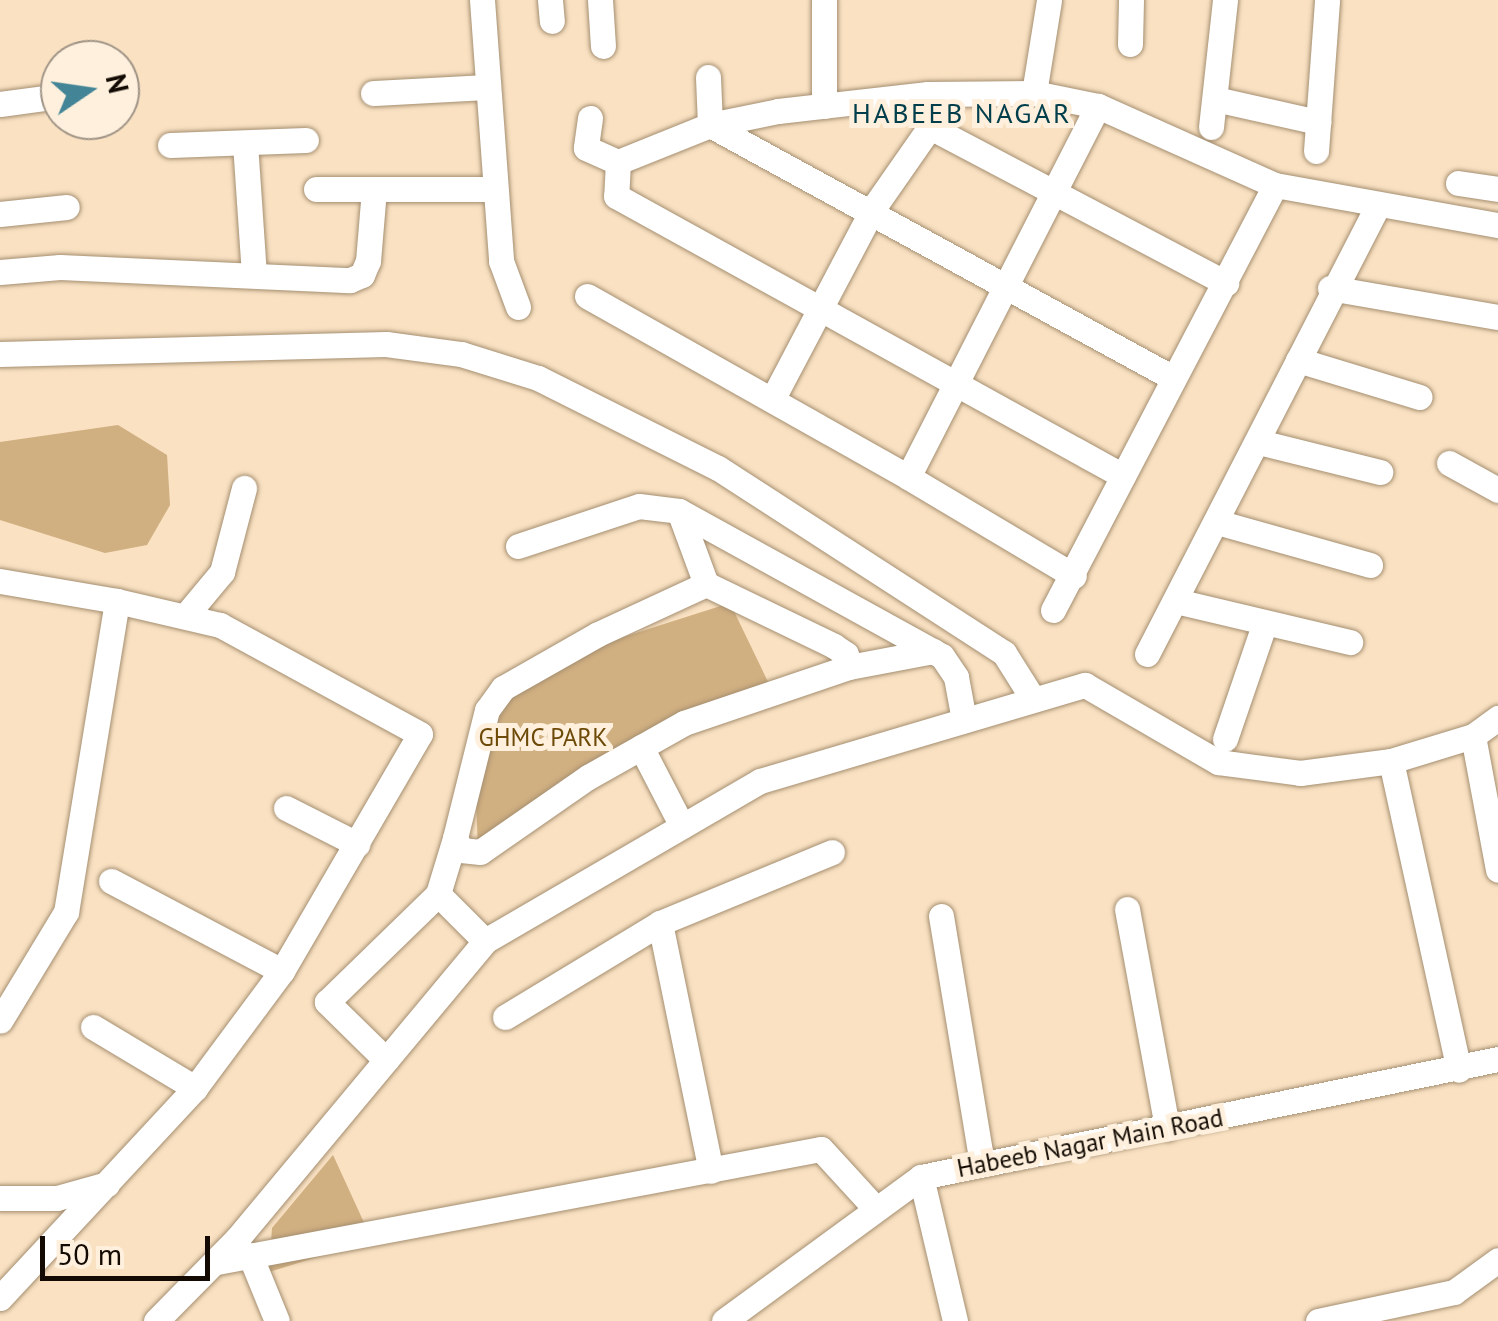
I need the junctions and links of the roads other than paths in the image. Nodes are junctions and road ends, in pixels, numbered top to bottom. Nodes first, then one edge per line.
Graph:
1 (482, 0) edge
2 (600, 0) edge
3 (824, 0) edge
4 (1049, 0) edge
5 (1131, 0) edge
6 (1226, 0) edge
7 (1327, 0) edge
8 (1130, 44) dead end
9 (603, 46) dead end
10 (708, 76) dead end
11 (488, 87) junction
12 (373, 93) dead end
13 (1034, 93) junction
14 (928, 94) junction
15 (40, 99) edge
16 (1216, 99) junction
17 (0, 104) edge
18 (824, 106) junction
19 (1098, 106) junction
20 (590, 118) dead end
21 (1318, 122) junction
22 (710, 125) junction
23 (1211, 126) dead end
24 (930, 127) junction
25 (306, 140) dead end
26 (245, 142) junction
27 (170, 145) dead end
28 (1316, 151) dead end
29 (610, 158) junction
30 (1458, 183) dead end
31 (1275, 185) junction
32 (1498, 188) edge
33 (316, 189) dead end
34 (374, 189) junction
35 (495, 189) junction
36 (1059, 192) junction
37 (67, 207) dead end
38 (1377, 207) junction
39 (872, 210) junction
40 (0, 214) edge
41 (1498, 226) edge
42 (0, 272) edge
43 (254, 275) junction
44 (1226, 282) junction
45 (1010, 288) junction
46 (1330, 288) junction
47 (587, 296) dead end
48 (518, 307) dead end
49 (821, 310) junction
50 (1498, 317) edge
51 (0, 354) edge
52 (1298, 360) junction
53 (1173, 378) junction
54 (958, 383) junction
55 (1420, 397) dead end
56 (772, 400) junction
57 (1259, 442) junction
58 (1448, 462) dead end
59 (1380, 472) dead end
60 (1123, 476) junction
61 (908, 477) junction
62 (244, 488) dead end
63 (1498, 490) edge
64 (679, 511) junction
65 (1217, 522) junction
66 (518, 546) dead end
67 (1370, 565) dead end
68 (1074, 576) junction
69 (0, 581) edge
70 (706, 584) junction
71 (117, 601) junction
72 (1176, 601) junction
73 (1053, 610) dead end
74 (187, 614) junction
75 (1264, 626) junction
76 (1350, 642) dead end
77 (934, 652) junction
78 (1147, 654) dead end
79 (849, 667) junction
80 (1033, 699) junction
81 (1498, 718) edge
82 (964, 720) junction
83 (1473, 736) junction
84 (1225, 739) dead end
85 (641, 747) junction
86 (1390, 761) junction
87 (286, 808) dead end
88 (682, 826) junction
89 (455, 838) junction
90 (356, 844) junction
91 (832, 852) dead end
92 (1498, 870) edge
93 (111, 880) dead end
94 (438, 894) junction
95 (1127, 910) dead end
96 (941, 916) dead end
97 (660, 923) junction
98 (485, 941) junction
99 (282, 970) junction
100 (505, 1017) dead end
101 (0, 1020) edge
102 (93, 1027) dead end
103 (386, 1060) junction
104 (1493, 1065) edge
105 (1458, 1070) junction
106 (196, 1088) junction
107 (1168, 1128) junction
108 (982, 1164) junction
109 (712, 1171) junction
110 (922, 1176) junction
111 (107, 1184) junction
112 (0, 1198) edge
113 (876, 1210) junction
114 (250, 1255) junction
115 (1498, 1260) edge
116 (217, 1262) junction
117 (0, 1298) edge
118 (156, 1321) edge
119 (277, 1321) edge
120 (724, 1321) edge
121 (955, 1321) edge
122 (1318, 1321) edge

1 - 11 street
2 - 9 street
3 - 18 street
4 - 13 street
5 - 8 street
6 - 16 street
7 - 21 street
10 - 22 street
11 - 12 street
11 - 35 street
13 - 14 street
13 - 19 street
14 - 18 street
14 - 24 street
15 - 17 street
16 - 21 street
16 - 23 street
18 - 22 street
19 - 31 street
19 - 36 street
20 - 29 street
21 - 28 street
22 - 29 street
22 - 39 street
24 - 36 street
24 - 39 street
25 - 26 street
26 - 27 street
26 - 43 street
29 - 49 street
30 - 32 street
31 - 38 street
31 - 44 street
33 - 34 street
34 - 35 street
34 - 43 street
35 - 48 street
36 - 44 street
36 - 45 street
37 - 40 street
38 - 41 street
38 - 46 street
39 - 45 street
39 - 49 street
42 - 43 street
44 - 53 street
45 - 53 street
45 - 54 street
46 - 50 street
46 - 52 street
47 - 56 street
49 - 54 street
49 - 56 street
51 - 80 street
52 - 55 street
52 - 57 street
53 - 60 street
54 - 60 street
54 - 61 street
56 - 61 street
57 - 59 street
57 - 65 street
58 - 63 street
60 - 68 street
61 - 68 street
62 - 74 street
64 - 66 street
64 - 70 street
64 - 77 street
65 - 67 street
65 - 72 street
68 - 73 street
69 - 71 street
70 - 79 street
70 - 89 street
71 - 74 street
71 - 101 street
72 - 75 street
72 - 78 street
74 - 90 street
75 - 76 street
75 - 84 street
77 - 79 street
77 - 82 street
79 - 85 street
80 - 82 street
80 - 86 street
81 - 83 street
82 - 88 street
83 - 86 street
83 - 92 street
85 - 88 street
85 - 89 street
86 - 105 street
87 - 90 street
88 - 98 street
89 - 94 street
90 - 99 street
91 - 97 street
93 - 99 street
94 - 98 street
94 - 103 street
95 - 107 street
96 - 108 street
97 - 100 street
97 - 109 street
98 - 103 street
99 - 106 street
102 - 106 street
103 - 116 street
104 - 105 street, Habeeb Nagar Main Road
105 - 107 street, Habeeb Nagar Main Road
106 - 111 street
107 - 108 street, Habeeb Nagar Main Road
108 - 110 street, Habeeb Nagar Main Road
109 - 113 street
109 - 114 street
110 - 113 street, Habeeb Nagar Main Road
110 - 121 street
111 - 112 street
111 - 117 street
113 - 120 street, Habeeb Nagar Main Road
114 - 116 street
114 - 119 street
115 - 122 street
116 - 118 street

